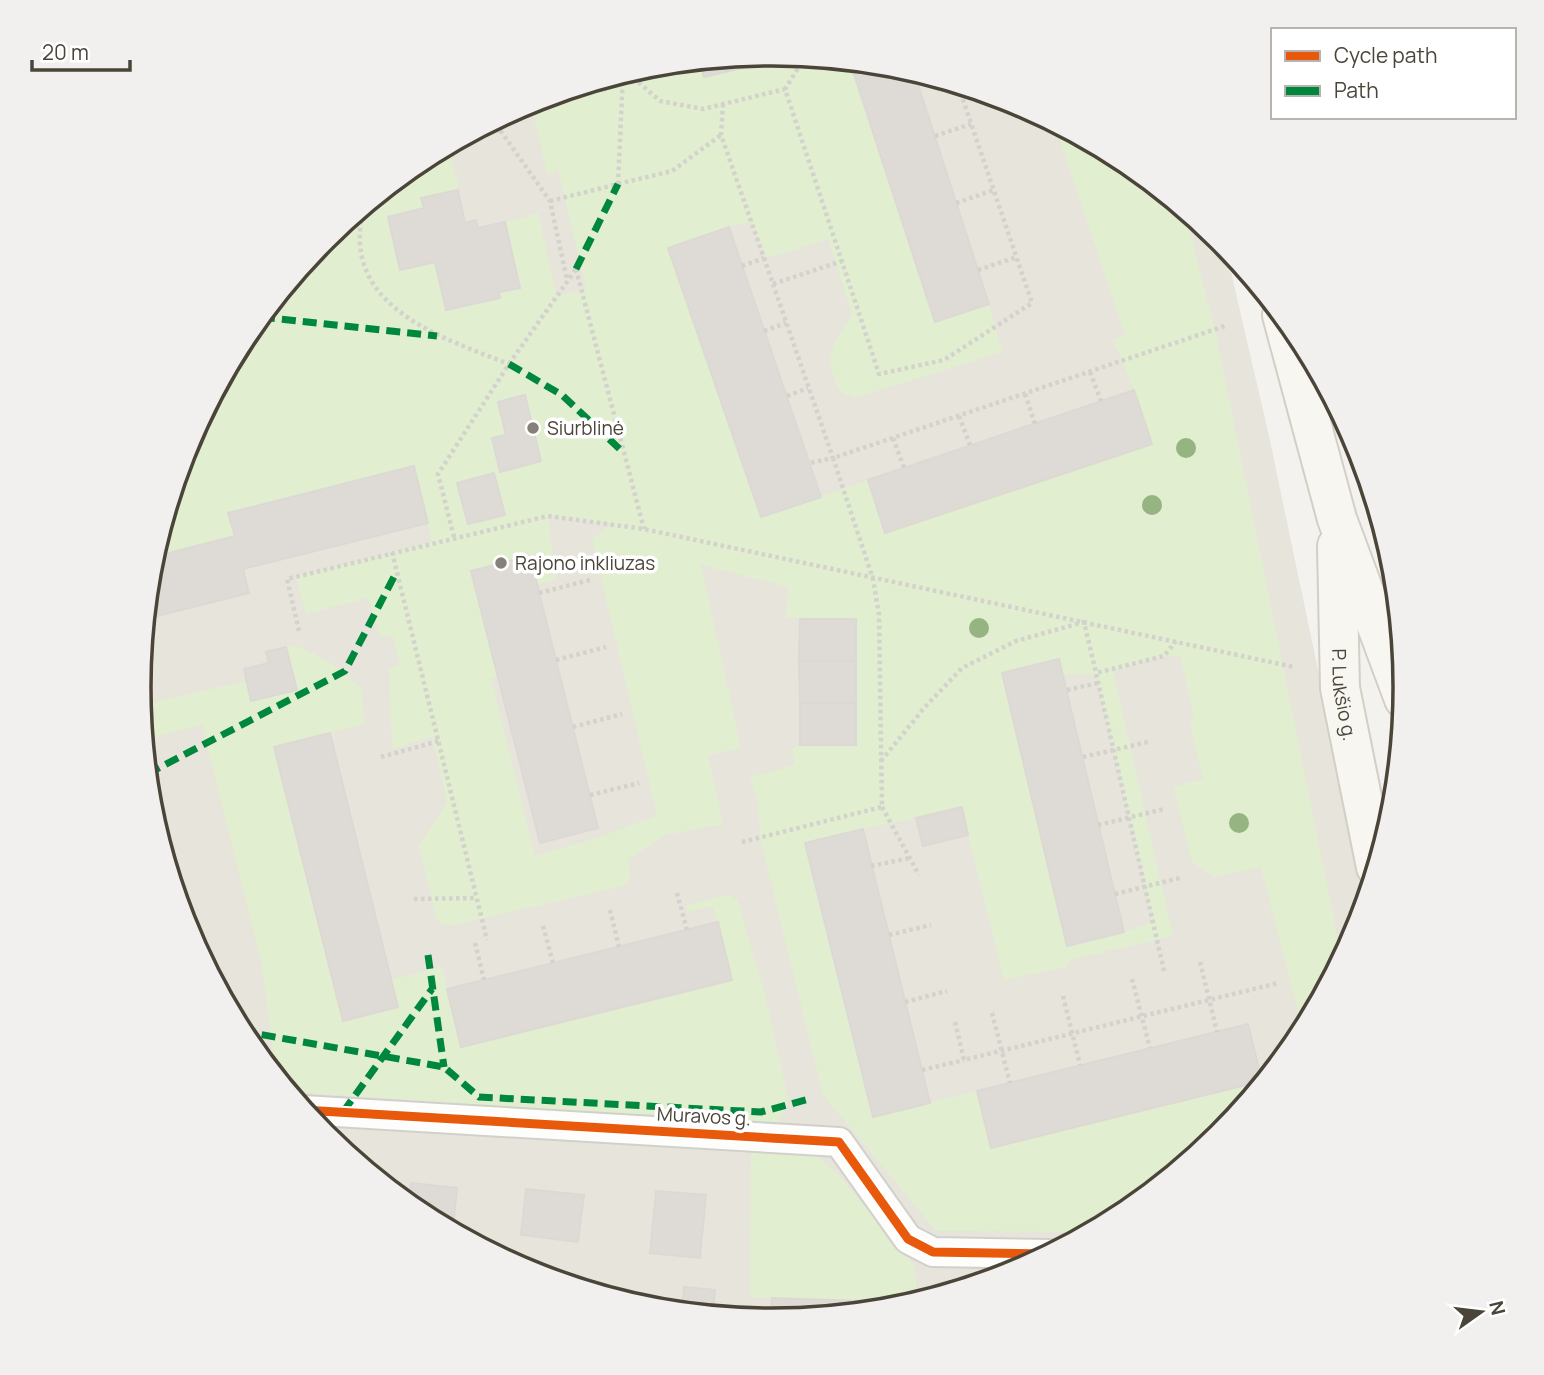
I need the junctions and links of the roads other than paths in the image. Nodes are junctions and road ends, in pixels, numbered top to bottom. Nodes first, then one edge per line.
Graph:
1 (1290, 346) edge
2 (1337, 519) junction
3 (1393, 668) edge
4 (1379, 809) edge
5 (318, 1111) edge
6 (1026, 1254) edge

1 - 2 main road, P. Lukšio g.
2 - 3 main road, P. Lukšio g.
2 - 4 main road, P. Lukšio g.
5 - 6 street, Muravos g.

